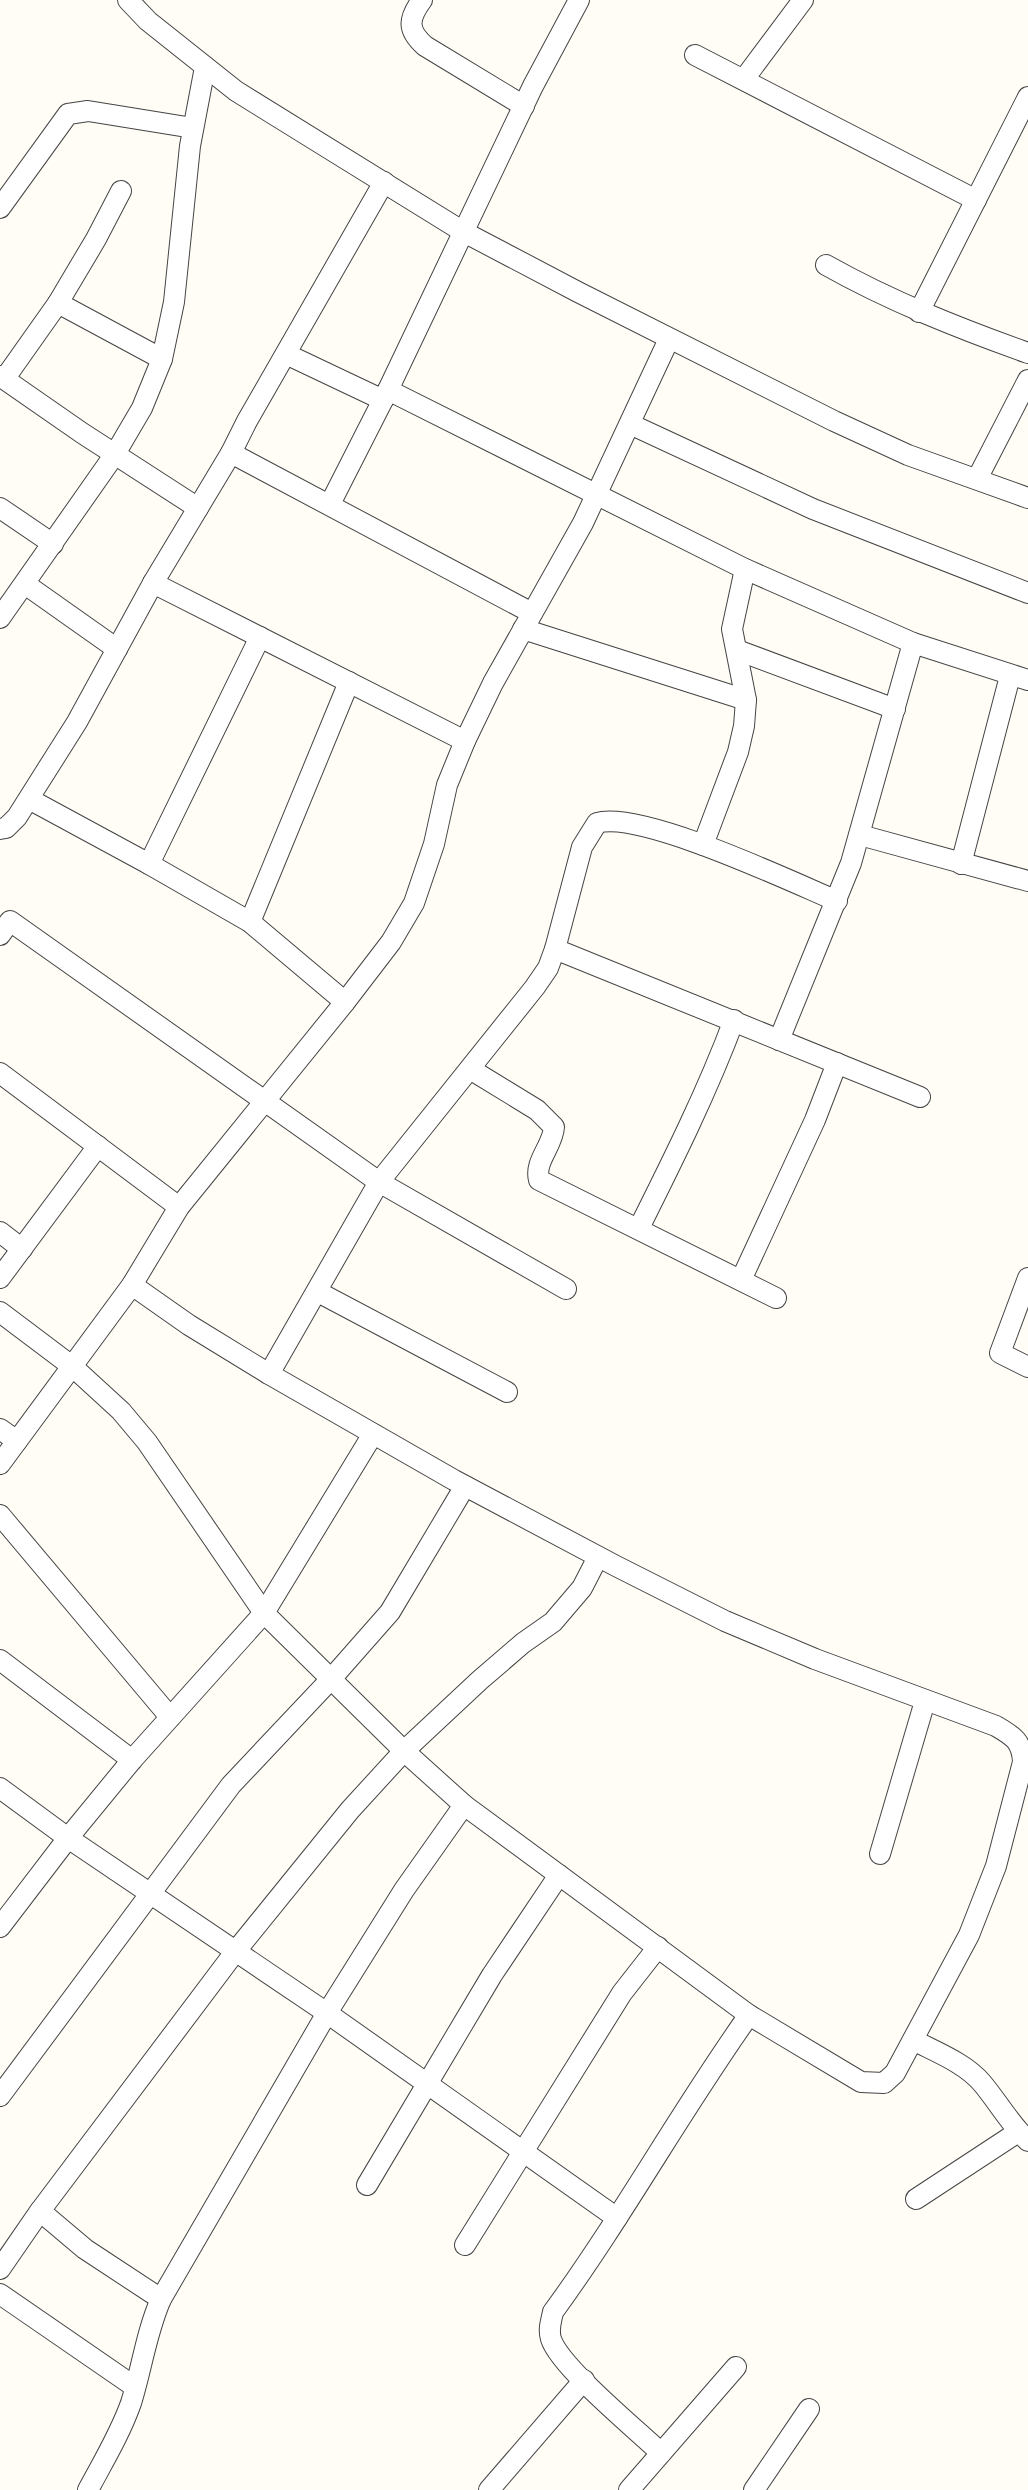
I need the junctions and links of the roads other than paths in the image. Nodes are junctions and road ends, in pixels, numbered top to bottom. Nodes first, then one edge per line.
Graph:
1 (128, 0) edge
2 (422, 0) edge
3 (579, 0) edge
4 (803, 0) edge
5 (695, 55) dead end
6 (205, 68) junction
7 (744, 79) junction
8 (1028, 96) edge
9 (524, 106) junction
10 (193, 128) junction
11 (384, 182) junction
12 (121, 191) dead end
13 (976, 200) junction
14 (0, 208) edge
15 (462, 231) junction
16 (826, 265) dead end
17 (58, 303) junction
18 (920, 312) junction
19 (669, 338) junction
20 (1028, 353) edge
21 (286, 354) junction
22 (162, 359) junction
23 (2, 377) edge
24 (1028, 380) edge
25 (385, 395) junction
26 (630, 424) junction
27 (115, 454) junction
28 (231, 454) junction
29 (977, 479) junction
30 (596, 496) junction
31 (1028, 498) edge
32 (330, 504) junction
33 (0, 508) edge
34 (198, 508) junction
35 (53, 544) junction
36 (745, 569) junction
37 (153, 583) junction
38 (25, 584) junction
39 (1028, 592) edge
40 (0, 618) edge
41 (528, 621) junction
42 (260, 637) junction
43 (913, 643) junction
44 (116, 649) junction
45 (737, 650) junction
46 (1019, 678) edge
47 (349, 682) junction
48 (746, 700) junction
49 (895, 709) junction
50 (464, 741) junction
51 (28, 799) junction
52 (0, 829) edge
53 (860, 835) junction
54 (703, 845) junction
55 (149, 864) junction
56 (961, 864) junction
57 (1028, 881) edge
58 (837, 901) junction
59 (250, 922) junction
60 (0, 935) edge
61 (555, 949) junction
62 (345, 1002) junction
63 (734, 1020) junction
64 (779, 1040) junction
65 (837, 1063) junction
66 (470, 1069) junction
67 (0, 1073) edge
68 (920, 1097) dead end
69 (265, 1102) junction
70 (98, 1146) junction
71 (379, 1182) junction
72 (179, 1207) junction
73 (639, 1228) junction
74 (0, 1232) edge
75 (22, 1249) junction
76 (0, 1278) edge
77 (1028, 1278) edge
78 (741, 1280) junction
79 (132, 1285) junction
80 (566, 1289) dead end
81 (318, 1292) junction
82 (776, 1298) dead end
83 (0, 1312) edge
84 (1028, 1367) edge
85 (73, 1368) junction
86 (270, 1374) junction
87 (506, 1392) dead end
88 (0, 1429) edge
89 (373, 1434) junction
90 (17, 1441) junction
91 (0, 1464) edge
92 (465, 1486) junction
93 (0, 1515) edge
94 (598, 1557) junction
95 (264, 1613) junction
96 (0, 1660) edge
97 (331, 1679) junction
98 (924, 1701) junction
99 (170, 1717) junction
100 (404, 1752) junction
101 (132, 1760) junction
102 (0, 1788) edge
103 (464, 1805) junction
104 (68, 1838) junction
105 (880, 1854) dead end
106 (559, 1875) junction
107 (150, 1894) junction
108 (0, 1927) edge
109 (658, 1947) junction
110 (236, 1952) junction
111 (327, 2013) junction
112 (749, 2016) junction
113 (913, 2040) junction
114 (428, 2084) junction
115 (0, 2096) edge
116 (1023, 2136) edge
117 (522, 2151) junction
118 (367, 2185) dead end
119 (916, 2199) dead end
120 (40, 2212) junction
121 (617, 2218) junction
122 (465, 2245) dead end
123 (0, 2269) edge
124 (0, 2294) edge
125 (161, 2299) junction
126 (736, 2367) dead end
127 (579, 2376) junction
128 (135, 2387) junction
129 (810, 2409) dead end
130 (661, 2453) junction
131 (755, 2489) edge
132 (88, 2490) edge
133 (489, 2490) edge
134 (629, 2490) edge

1 - 6 street
2 - 9 street
3 - 9 street
4 - 7 street
5 - 7 street
6 - 10 street
6 - 11 street
7 - 13 street
8 - 13 street
9 - 15 street
10 - 14 street
10 - 22 street
11 - 15 street
11 - 21 street
12 - 17 street
13 - 18 street
15 - 19 street
15 - 25 street
16 - 18 street
17 - 22 street
17 - 23 street
18 - 20 street
19 - 26 street
19 - 29 street
21 - 25 street
21 - 28 street
22 - 27 street
23 - 27 street
24 - 29 street
25 - 30 street
25 - 32 street
26 - 30 street
26 - 39 street
27 - 34 street
27 - 35 street
28 - 32 street
28 - 34 street
29 - 31 street
30 - 36 street
30 - 41 street
32 - 41 street
33 - 35 street
34 - 37 street
35 - 38 street
36 - 43 street
36 - 45 street
37 - 42 street
37 - 44 street
38 - 40 street
38 - 44 street
41 - 48 street
41 - 50 street
42 - 47 street
42 - 55 street
43 - 46 street
43 - 49 street
44 - 51 street
45 - 48 street
45 - 49 street
46 - 56 street
47 - 50 street
47 - 59 street
48 - 54 street
49 - 53 street
50 - 62 street
51 - 52 street
51 - 55 street
53 - 56 street
53 - 58 street
54 - 58 street
54 - 61 street
55 - 59 street
56 - 57 street
58 - 64 street
59 - 62 street
60 - 69 street
61 - 63 street
61 - 66 street
62 - 69 street
63 - 64 street
63 - 73 street
64 - 65 street
65 - 68 street
65 - 78 street
66 - 71 street
66 - 73 street
67 - 70 street
69 - 71 street
69 - 72 street
70 - 72 street
70 - 75 street
71 - 80 street
71 - 81 street
72 - 79 street
73 - 78 street
74 - 75 street
75 - 76 street
77 - 84 street
78 - 82 street
79 - 85 street
79 - 86 street
81 - 86 street
81 - 87 street
83 - 85 street
85 - 90 street
85 - 95 street
86 - 89 street
88 - 90 street
89 - 92 street
89 - 95 street
90 - 91 street
92 - 94 street
92 - 97 street
93 - 99 street
94 - 98 street
94 - 100 street
95 - 97 street
95 - 99 street
96 - 101 street
97 - 100 street
97 - 107 street
98 - 105 street
98 - 113 street
99 - 101 street
100 - 103 street
100 - 110 street
101 - 104 street
102 - 104 street
103 - 106 street
103 - 111 street
104 - 107 street
104 - 108 street
106 - 109 street
106 - 114 street
107 - 110 street
107 - 115 street
109 - 112 street
109 - 117 street
110 - 111 street
110 - 120 street
111 - 114 street
111 - 125 street
112 - 113 street
112 - 121 street
113 - 116 street
114 - 117 street
114 - 118 street
116 - 119 street
117 - 121 street
117 - 122 street
120 - 123 street
120 - 125 street
121 - 127 street
124 - 128 street
125 - 128 street
126 - 130 street
127 - 130 street
127 - 133 street
128 - 132 street
129 - 131 street
130 - 134 street

